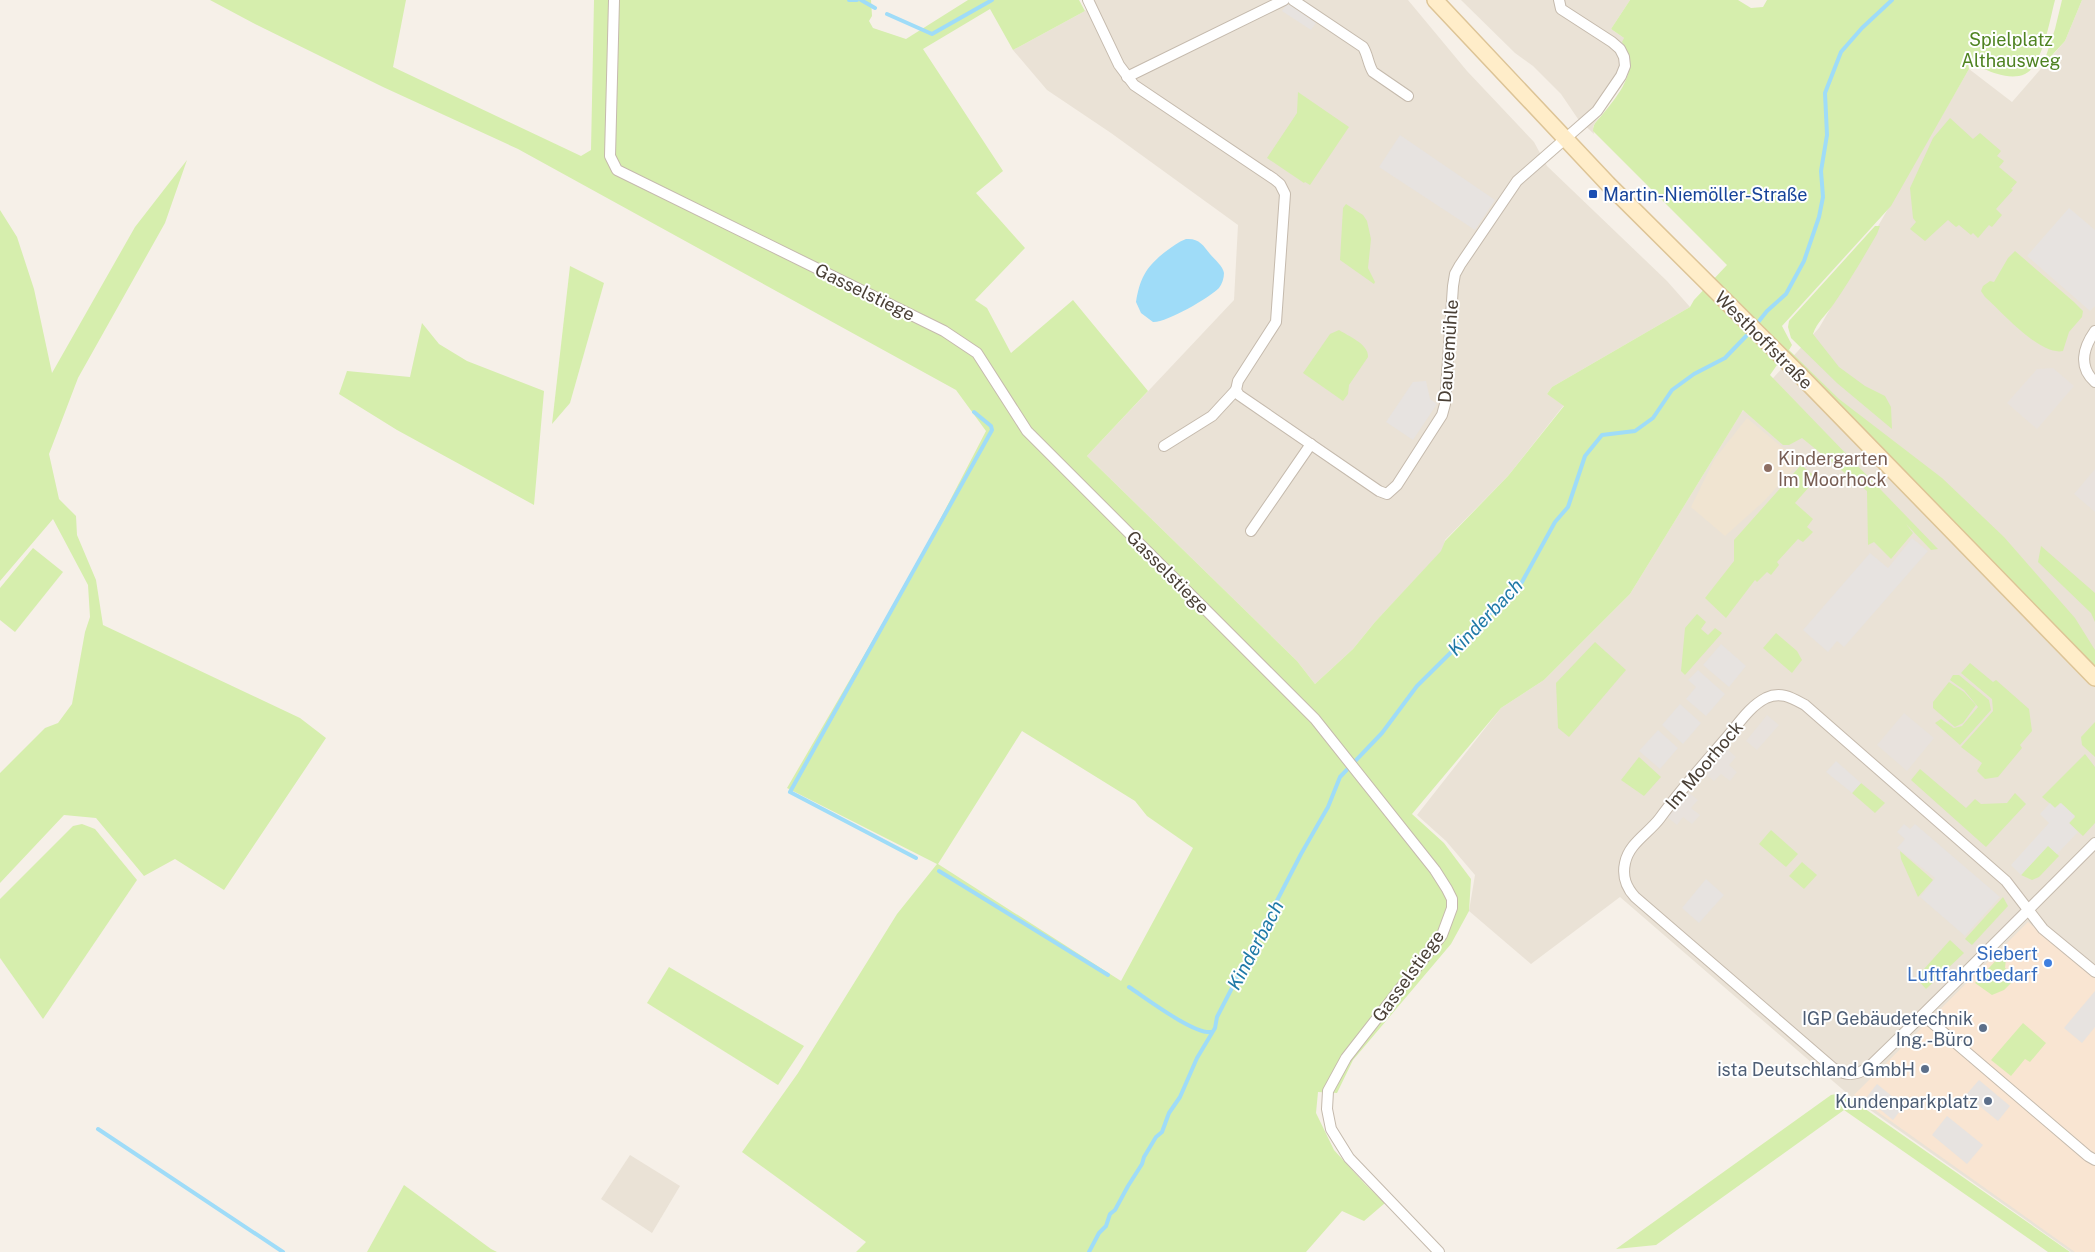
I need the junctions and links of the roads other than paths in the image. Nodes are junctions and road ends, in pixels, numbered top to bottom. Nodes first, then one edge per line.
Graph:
1 (614, 0) edge
2 (1088, 0) edge
3 (1284, 0) edge
4 (1293, 0) edge
5 (1435, 0) edge
6 (1559, 0) edge
7 (1127, 78) junction
8 (1408, 96) dead end
9 (1566, 139) junction
10 (2095, 331) edge
11 (2095, 382) edge
12 (1236, 390) junction
13 (1310, 444) junction
14 (1164, 446) dead end
15 (1251, 532) dead end
16 (2095, 678) edge
17 (2095, 843) edge
18 (2028, 911) junction
19 (2095, 972) edge
20 (1923, 1015) junction
21 (2095, 1160) edge
22 (1439, 1252) edge

1 - 22 street, Gasselstiege
2 - 7 street
3 - 7 street
4 - 8 street
5 - 9 street, Westhoffstraße
6 - 9 street
7 - 12 street
9 - 13 street, Dauvemühle
9 - 16 street, Westhoffstraße
10 - 11 street
12 - 13 street, Dauvemühle
12 - 14 street
13 - 15 street
17 - 18 street
18 - 19 street, Im Moorhock
18 - 20 street
18 - 20 street, Im Moorhock
20 - 21 street

